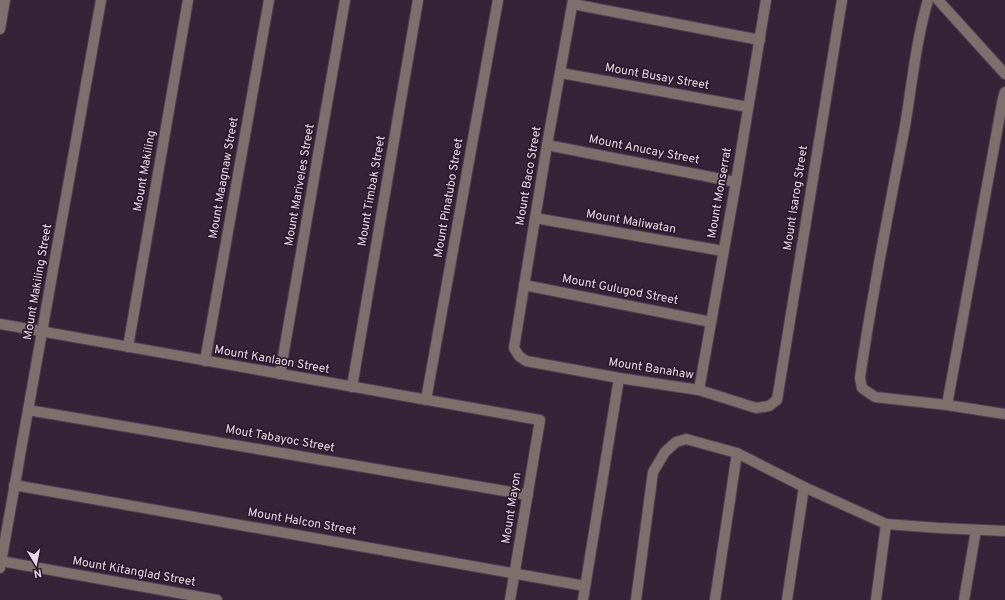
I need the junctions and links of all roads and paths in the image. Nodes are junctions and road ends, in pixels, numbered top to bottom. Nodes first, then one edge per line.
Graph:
1 (5, 0) edge
2 (101, 0) edge
3 (188, 0) edge
4 (269, 0) edge
5 (345, 0) edge
6 (418, 0) edge
7 (498, 0) edge
8 (766, 0) edge
9 (842, 0) edge
10 (928, 0) edge
11 (938, 0) edge
12 (573, 2) edge
13 (0, 29) edge
14 (760, 40) junction
15 (561, 73) junction
16 (1005, 74) edge
17 (1005, 92) edge
18 (748, 107) junction
19 (547, 145) junction
20 (736, 182) junction
21 (535, 218) junction
22 (723, 251) junction
23 (524, 285) junction
24 (711, 322) junction
25 (0, 324) edge
26 (42, 332) junction
27 (128, 347) junction
28 (519, 356) joint
29 (205, 361) junction
30 (280, 374) junction
31 (619, 378) junction
32 (352, 387) junction
33 (699, 390) junction
34 (426, 400) junction
35 (777, 400) joint
36 (947, 405) junction
37 (28, 410) junction
38 (1005, 414) edge
39 (540, 420) joint
40 (737, 454) junction
41 (14, 485) junction
42 (804, 487) junction
43 (528, 495) junction
44 (886, 524) junction
45 (976, 530) junction
46 (1005, 531) edge
47 (0, 563) edge
48 (515, 573) junction
49 (585, 586) junction
50 (217, 600) edge
51 (510, 600) edge
52 (583, 600) edge
53 (636, 600) edge
54 (714, 600) edge
55 (787, 600) edge
56 (876, 600) edge
57 (964, 600) edge

1 - 13 street
2 - 26 street, Mount Makiling Street
3 - 27 street, Mount Makiling
4 - 29 street, Mount Maagnaw Street
5 - 30 street, Mount Mariveles Street
6 - 32 street, Mount Timbak Street
7 - 34 street, Mount Pinatubo Street
8 - 14 street, Mount Monserrat
9 - 35 street, Mount Isarog Street
10 - 36 street
11 - 16 street
12 - 14 street
12 - 15 street, Mount Baco Street
14 - 18 street, Mount Monserrat
15 - 18 street, Mount Busay Street
15 - 19 street, Mount Baco Street
17 - 36 street
18 - 20 street, Mount Monserrat
19 - 20 street, Mount Anucay Street
19 - 21 street, Mount Baco Street
20 - 22 street, Mount Monserrat
21 - 22 street, Mount Maliwatan
21 - 23 street, Mount Baco Street
22 - 24 street, Mount Monserrat
23 - 24 street, Mount Gulugod Street
23 - 28 street, Mount Baco Street
24 - 33 street, Mount Monserrat
25 - 26 street, Mount Kanlaon Street
26 - 27 street, Mount Kanlaon Street
26 - 37 street, Mount Makiling Street
27 - 29 street, Mount Kanlaon Street
28 - 31 street, Mount Banahaw
29 - 30 street, Mount Kanlaon Street
30 - 32 street, Mount Kanlaon Street
31 - 33 street, Mount Banahaw
31 - 49 street
32 - 34 street, Mount Kanlaon Street
33 - 35 street, Mount Banahaw
34 - 39 street, Mount Kanlaon Street
36 - 38 street
37 - 41 street, Mount Makiling Street
37 - 43 street, Mout Tabayoc Street
39 - 43 street, Mount Mayon
40 - 42 street
40 - 53 street
40 - 54 street
41 - 47 street, Mount Makiling Street
41 - 48 street, Mount Halcon Street
42 - 44 street
42 - 55 street
43 - 48 street, Mount Mayon
44 - 45 street
44 - 56 street
45 - 46 street
45 - 57 street
47 - 50 street, Mount Kitanglad Street
48 - 49 street, Mount Halcon Street
48 - 51 street, Mount Mayon
49 - 52 street

